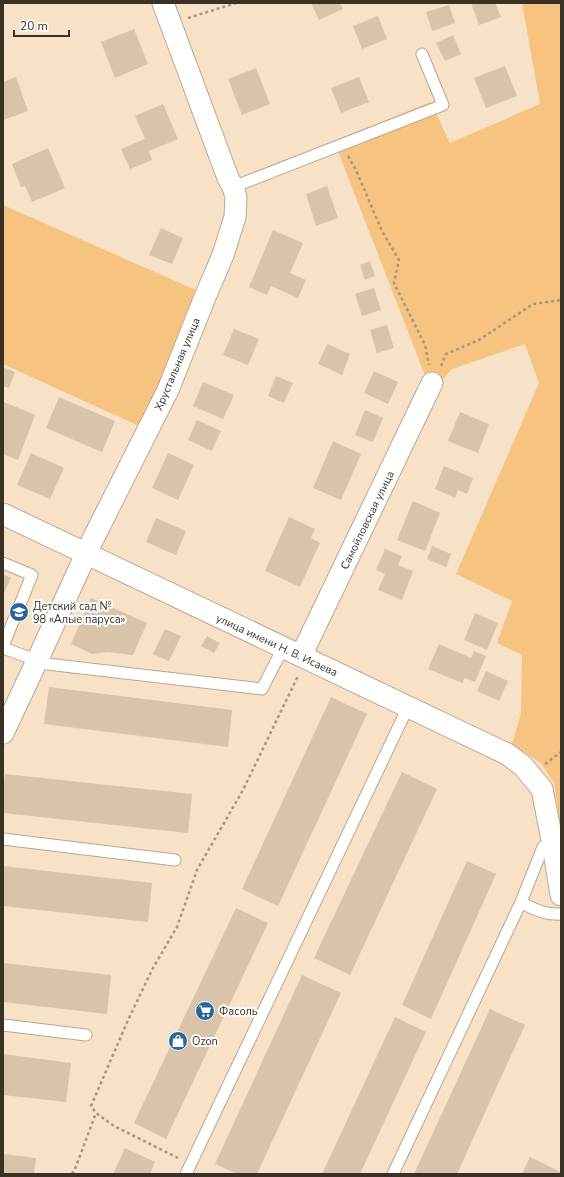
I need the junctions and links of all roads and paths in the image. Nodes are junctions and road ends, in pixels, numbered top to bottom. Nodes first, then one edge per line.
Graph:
1 (163, 3) edge
2 (236, 3) edge
3 (171, 24) junction
4 (422, 54) dead end
5 (342, 144) junction
6 (232, 187) junction
7 (561, 300) edge
8 (432, 384) junction
9 (3, 514) edge
10 (86, 554) junction
11 (3, 562) edge
12 (3, 647) edge
13 (292, 652) junction
14 (38, 661) junction
15 (408, 707) junction
16 (3, 733) edge
17 (3, 839) edge
18 (553, 844) junction
19 (175, 860) dead end
20 (561, 895) edge
21 (521, 902) junction
22 (561, 914) edge
23 (3, 1025) edge
24 (86, 1035) dead end
25 (96, 1113) junction
26 (188, 1169) edge
27 (72, 1174) edge
28 (393, 1174) edge

1 - 3 street, Хрустальная улица
2 - 3 path
3 - 6 street, Хрустальная улица
4 - 5 lane
5 - 6 lane
5 - 8 path
6 - 10 street, Хрустальная улица
7 - 8 path
8 - 13 street, Самойловская улица
9 - 10 street, улица имени Н. В. Исаева
10 - 13 street, улица имени Н. В. Исаева
10 - 14 street, Хрустальная улица
11 - 12 lane
12 - 14 lane
13 - 14 lane
13 - 15 street, улица имени Н. В. Исаева
13 - 25 path
14 - 16 street, Хрустальная улица
15 - 18 street, улица имени Н. В. Исаева
15 - 26 lane
17 - 19 lane
18 - 20 street
18 - 21 lane
21 - 22 lane
21 - 28 lane
23 - 24 lane
25 - 26 path
25 - 27 path

